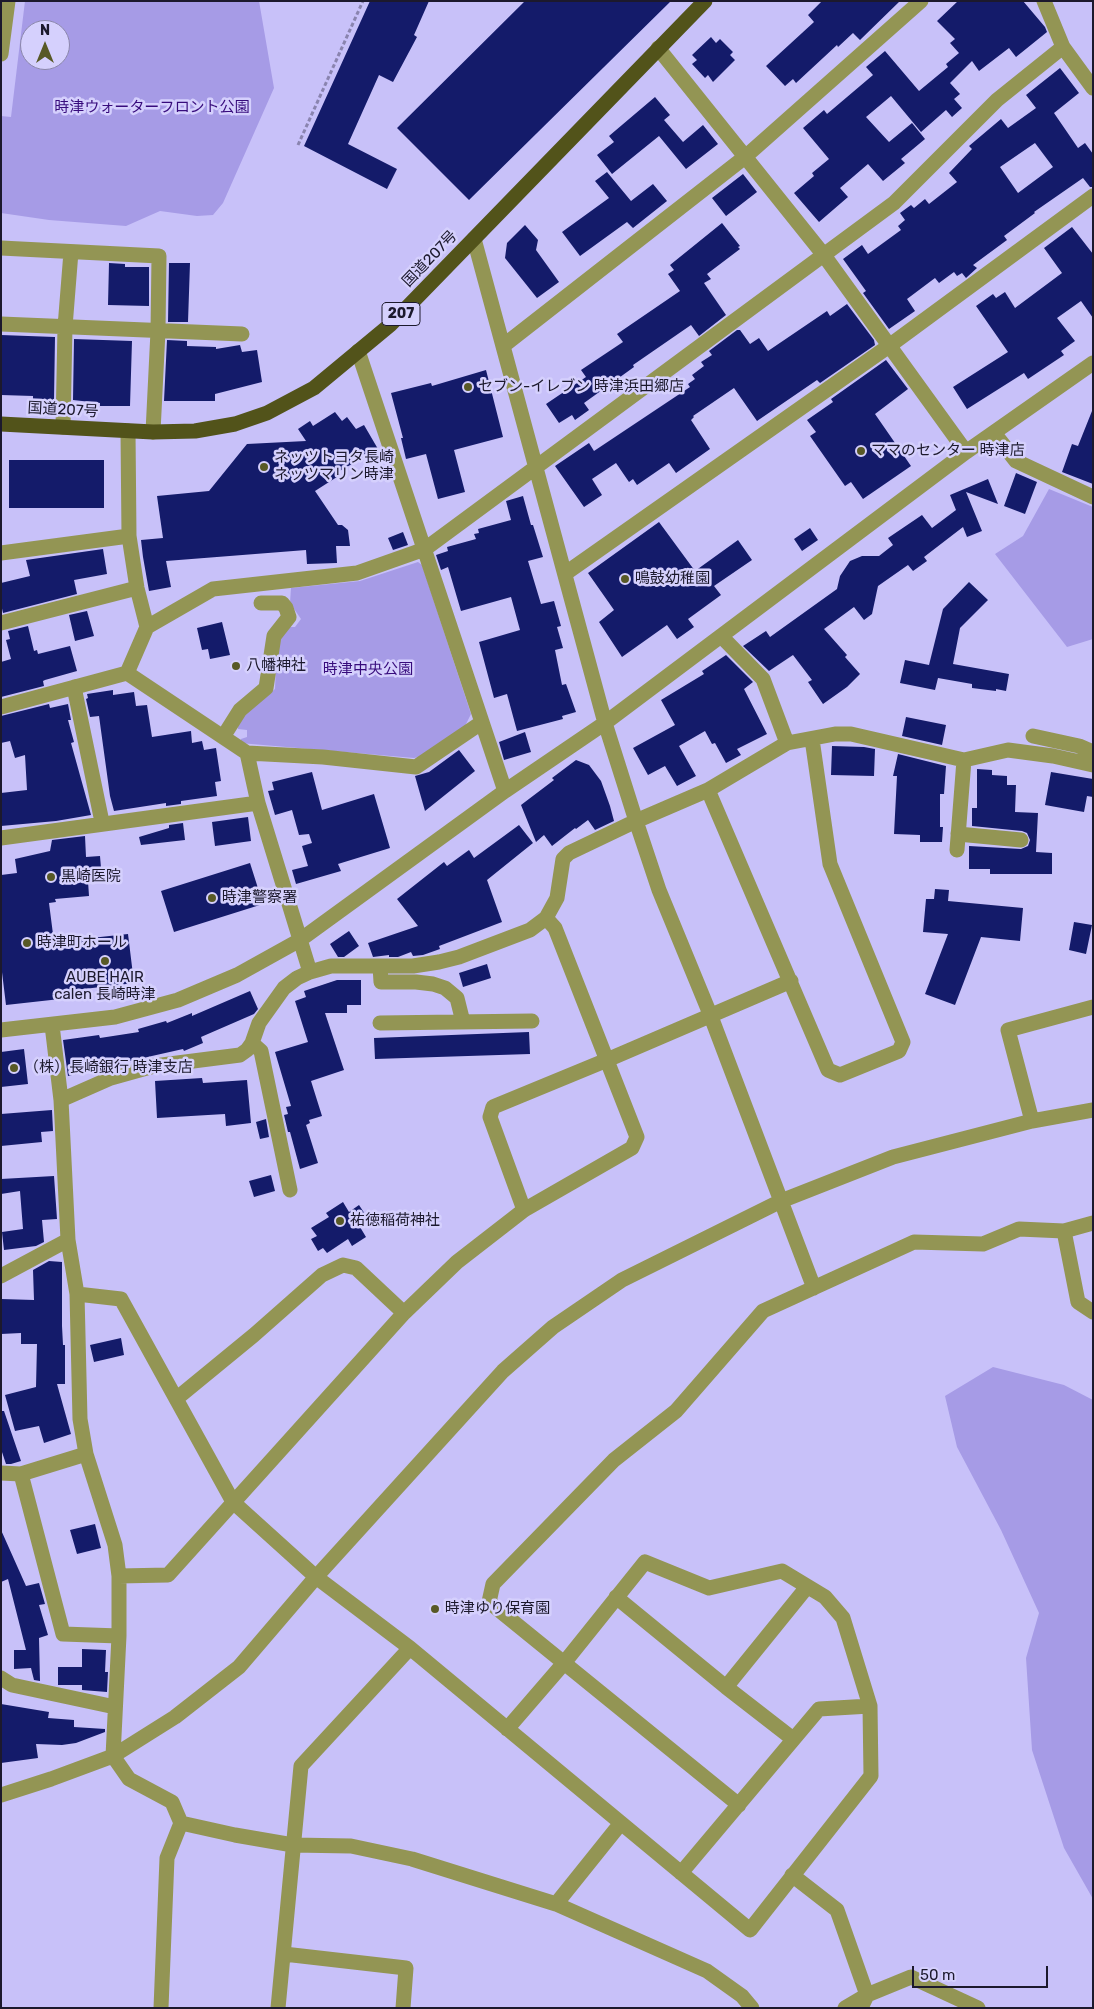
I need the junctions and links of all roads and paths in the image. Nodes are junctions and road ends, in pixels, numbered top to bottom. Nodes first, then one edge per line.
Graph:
1 (8, 1) edge
2 (363, 1) edge
3 (705, 1) edge
4 (921, 1) edge
5 (1044, 1) edge
6 (1063, 47) junction
7 (658, 48) junction
8 (1, 54) edge
9 (1093, 88) edge
10 (298, 145) dead end
11 (745, 157) junction
12 (1093, 196) edge
13 (474, 239) junction
14 (1, 248) edge
15 (71, 252) junction
16 (823, 254) junction
17 (1, 324) edge
18 (65, 327) junction
19 (158, 331) junction
20 (242, 334) dead end
21 (503, 346) junction
22 (889, 346) junction
23 (358, 351) junction
24 (1093, 363) edge
25 (1, 424) edge
26 (63, 427) junction
27 (128, 431) junction
28 (153, 432) junction
29 (994, 433) junction
30 (966, 452) junction
31 (535, 466) junction
32 (1093, 497) edge
33 (129, 536) junction
34 (425, 548) junction
35 (1, 553) edge
36 (566, 573) junction
37 (137, 588) junction
38 (261, 603) dead end
39 (1, 624) edge
40 (147, 627) junction
41 (721, 636) junction
42 (127, 673) junction
43 (74, 687) junction
44 (1, 707) edge
45 (482, 723) junction
46 (605, 723) junction
47 (1033, 736) dead end
48 (223, 737) junction
49 (812, 739) junction
50 (786, 743) junction
51 (1093, 752) edge
52 (247, 753) junction
53 (964, 760) junction
54 (1093, 765) edge
55 (708, 790) junction
56 (505, 791) junction
57 (258, 802) junction
58 (636, 821) junction
59 (102, 822) junction
60 (958, 834) junction
61 (1, 838) edge
62 (1021, 840) dead end
63 (957, 850) dead end
64 (546, 918) junction
65 (300, 940) junction
66 (380, 966) junction
67 (310, 972) junction
68 (791, 981) junction
69 (1093, 1007) edge
70 (710, 1014) junction
71 (532, 1021) dead end
72 (463, 1022) junction
73 (380, 1023) dead end
74 (52, 1025) junction
75 (1, 1030) edge
76 (252, 1043) junction
77 (607, 1060) junction
78 (61, 1100) junction
79 (1093, 1110) edge
80 (1032, 1121) junction
81 (290, 1190) dead end
82 (781, 1201) junction
83 (524, 1210) junction
84 (1093, 1223) edge
85 (1064, 1231) junction
86 (68, 1240) junction
87 (1, 1276) edge
88 (814, 1288) junction
89 (77, 1294) junction
90 (1093, 1312) edge
91 (404, 1313) junction
92 (176, 1399) junction
93 (86, 1454) junction
94 (1, 1472) edge
95 (21, 1474) junction
96 (233, 1502) junction
97 (119, 1576) junction
98 (316, 1577) junction
99 (807, 1587) junction
100 (616, 1597) junction
101 (119, 1636) junction
102 (410, 1648) junction
103 (564, 1663) junction
104 (1, 1678) edge
105 (726, 1687) junction
106 (870, 1706) junction
107 (115, 1707) junction
108 (507, 1729) junction
109 (793, 1738) junction
110 (113, 1756) junction
111 (1, 1795) edge
112 (739, 1805) junction
113 (182, 1823) junction
114 (621, 1823) junction
115 (294, 1845) junction
116 (681, 1873) junction
117 (792, 1875) junction
118 (556, 1904) junction
119 (284, 1954) junction
120 (864, 2001) edge
121 (161, 2008) edge
122 (278, 2008) edge
123 (403, 2008) edge
124 (752, 2008) edge
125 (845, 2008) edge
126 (978, 2008) edge

1 - 8 street
2 - 10 path
3 - 7 highway, 国道207号 / 207
4 - 11 street
5 - 6 street
6 - 9 street
6 - 16 street
7 - 11 street
7 - 13 highway, 国道207号 / 207
11 - 16 street
11 - 21 street
12 - 22 street
13 - 21 street
13 - 23 highway, 国道207号 / 207
14 - 15 street
15 - 18 street
15 - 19 street
16 - 22 street
16 - 31 street
17 - 18 street
18 - 19 street
18 - 26 street
19 - 20 street
19 - 28 street
21 - 31 street
22 - 30 street
22 - 36 street
23 - 28 highway, 国道207号 / 207
23 - 34 street
24 - 29 street
25 - 26 highway, 国道207号 / 207
26 - 27 highway, 国道207号 / 207
27 - 28 highway, 国道207号 / 207
27 - 33 street
29 - 30 street
29 - 32 street
30 - 41 street
31 - 34 street
31 - 36 street
33 - 35 street
33 - 37 street
34 - 40 street
34 - 45 street
36 - 46 street
37 - 39 street
37 - 40 street
38 - 48 street
40 - 42 street
41 - 46 street
41 - 50 street
42 - 43 street
42 - 48 street
43 - 44 street
43 - 59 street
45 - 52 street
45 - 56 street
46 - 56 street
46 - 58 street
47 - 51 street
48 - 52 street
49 - 50 street
49 - 53 street
49 - 68 street
50 - 55 street
52 - 57 street
53 - 54 street
53 - 60 street
55 - 58 street
55 - 68 street
56 - 65 street
57 - 59 street
57 - 65 street
58 - 64 street
58 - 70 street
59 - 61 street
60 - 62 street
60 - 63 street
64 - 66 street
64 - 77 street
65 - 67 street
65 - 74 street
66 - 67 street
66 - 72 street
67 - 76 street
68 - 70 street
69 - 80 street
70 - 77 street
70 - 82 street
71 - 72 street
72 - 73 street
74 - 75 street
74 - 78 street
76 - 78 street
76 - 81 street
77 - 83 street
77 - 83 street
78 - 86 street
79 - 80 street
80 - 82 street
82 - 88 street
82 - 98 street
83 - 91 street
84 - 85 street
85 - 88 street
85 - 90 street
86 - 87 street
86 - 89 street
88 - 103 street
89 - 92 street
89 - 93 street
91 - 92 street
91 - 96 street
92 - 96 street
93 - 95 street
93 - 97 street
94 - 95 street
95 - 101 street
96 - 97 street
96 - 98 street
97 - 101 street
98 - 102 street
98 - 110 street
99 - 100 street
99 - 105 street
99 - 106 street
100 - 103 street
100 - 105 street
101 - 107 street
102 - 108 street
102 - 115 street
103 - 108 street
103 - 112 street
104 - 107 street
105 - 109 street
106 - 109 street
106 - 117 street
107 - 110 street
108 - 114 street
109 - 112 street
110 - 111 street
110 - 113 street
112 - 116 street
113 - 115 street
113 - 121 street
114 - 116 street
114 - 118 street
115 - 118 street
115 - 119 street
116 - 117 street
117 - 120 street
118 - 124 street
119 - 122 street
119 - 123 street
120 - 125 street
120 - 126 street

